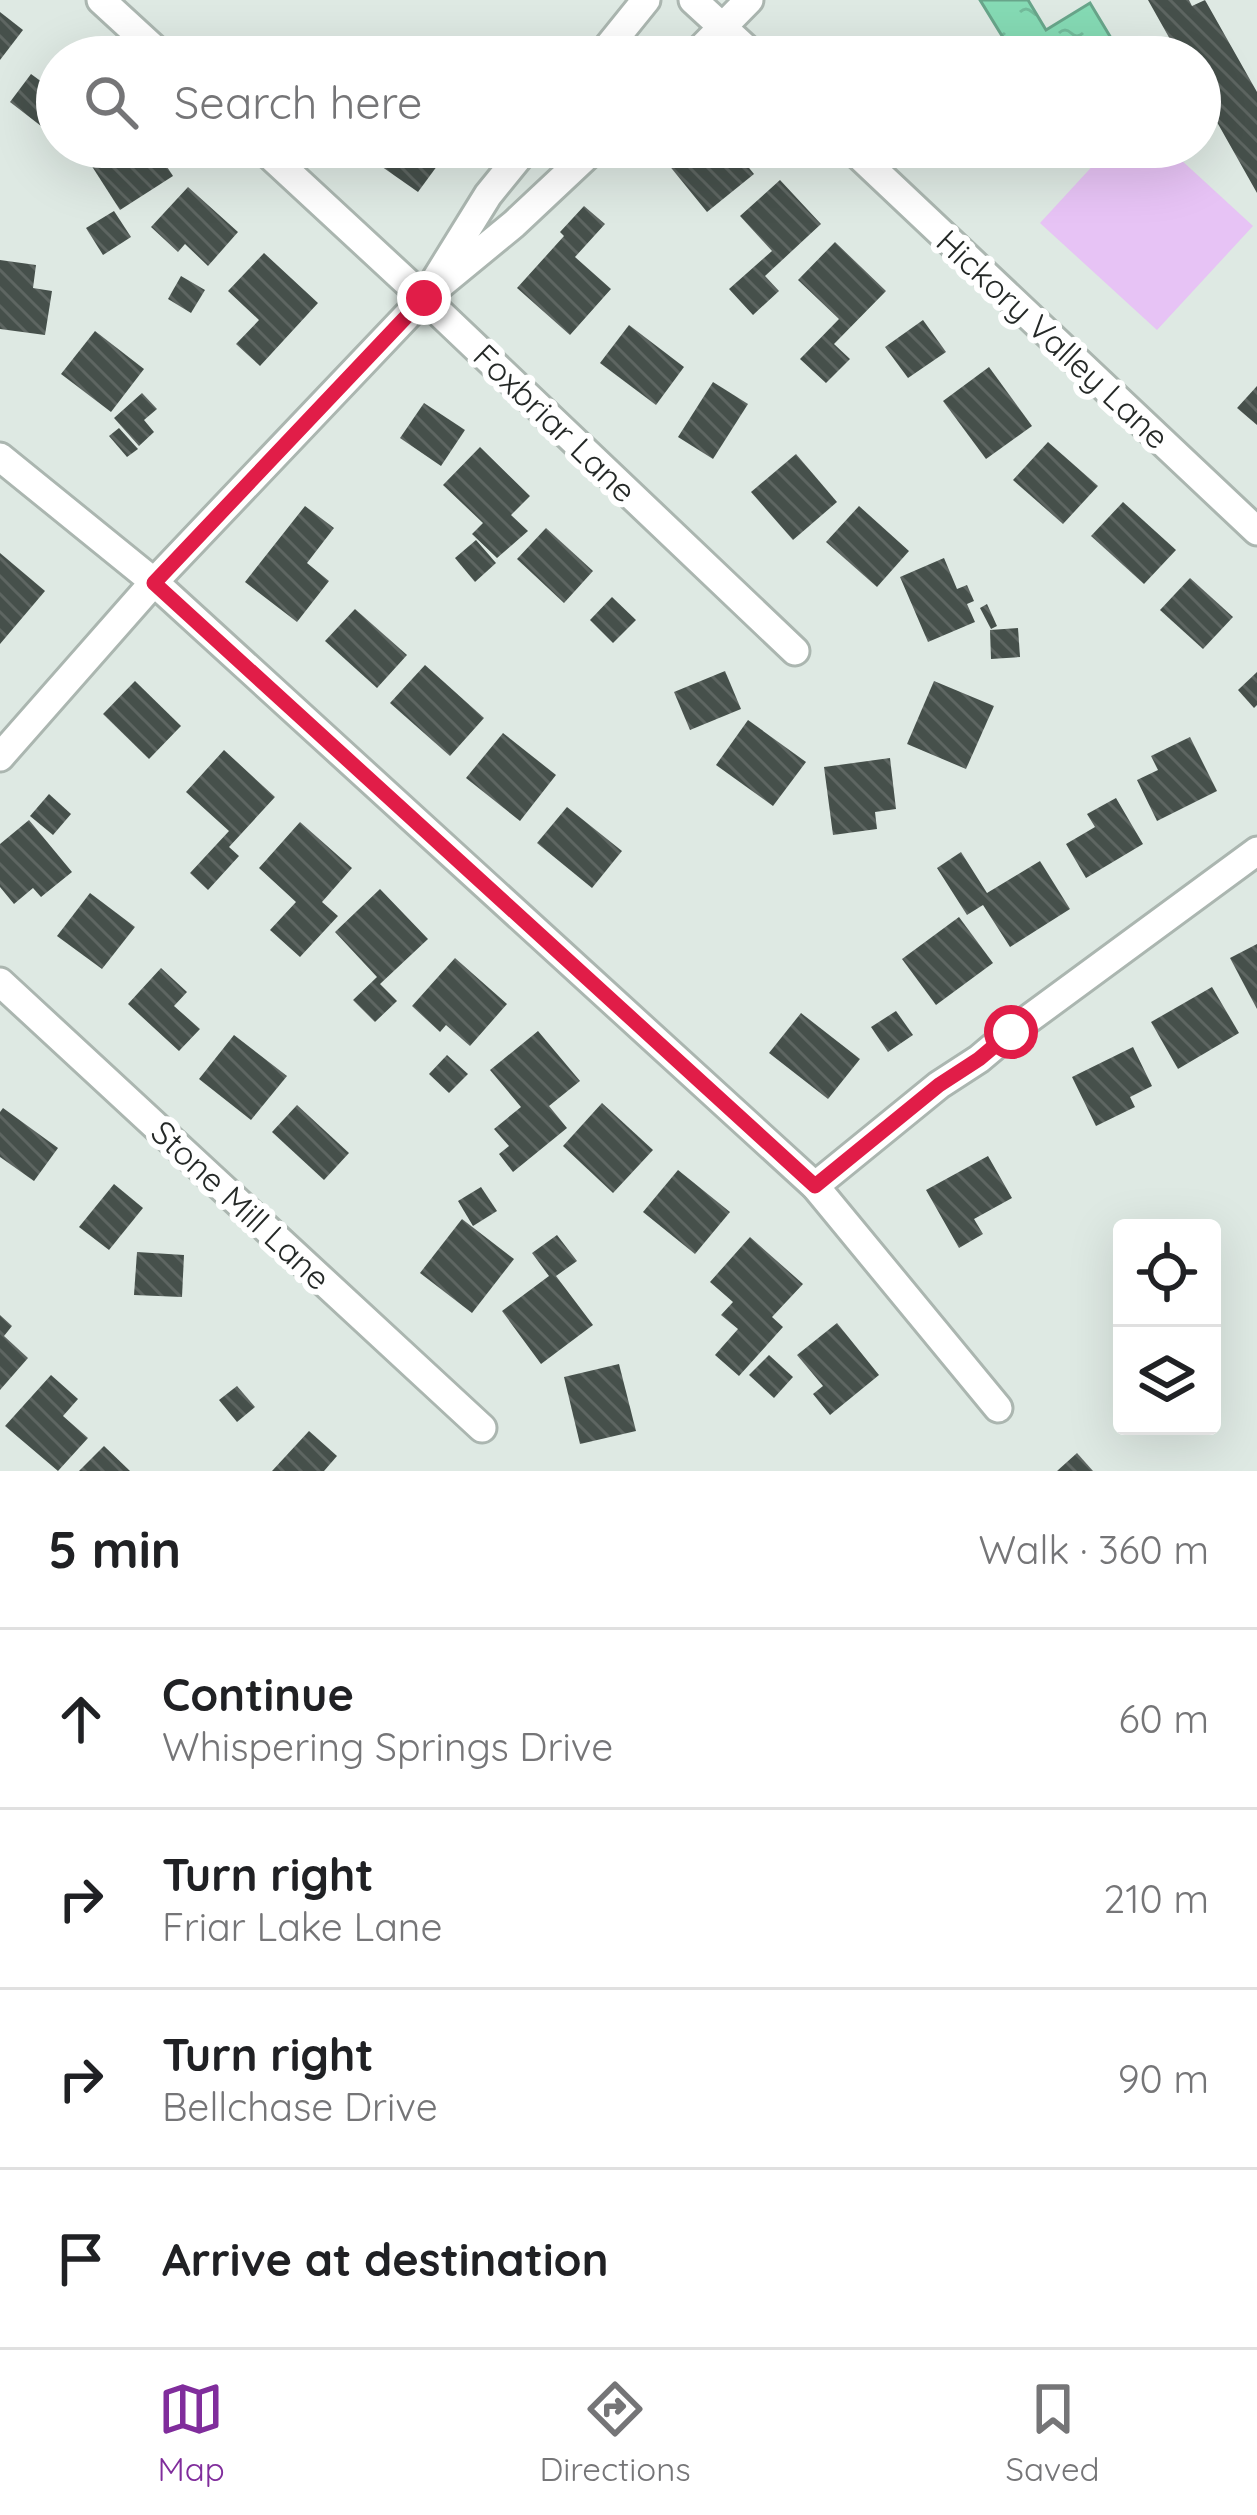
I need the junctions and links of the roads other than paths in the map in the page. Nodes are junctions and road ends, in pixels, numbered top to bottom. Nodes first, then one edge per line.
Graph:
1 (101, 0) edge
2 (646, 0) edge
3 (693, 0) edge
4 (749, 0) edge
5 (724, 28) junction
6 (140, 36) edge
7 (616, 36) edge
8 (715, 36) edge
9 (732, 36) edge
10 (283, 168) edge
11 (510, 168) edge
12 (574, 168) edge
13 (872, 168) edge
14 (424, 298) junction
15 (0, 457) edge
16 (1257, 531) edge
17 (154, 583) junction
18 (795, 651) dead end
19 (0, 758) edge
20 (1257, 851) edge
21 (0, 982) edge
22 (815, 1186) junction
23 (998, 1408) dead end
24 (482, 1428) dead end

1 - 6 street
2 - 7 street
3 - 5 street
4 - 5 street
5 - 8 street
5 - 9 street
10 - 14 street, Foxbriar Lane
11 - 14 street
12 - 14 street
13 - 16 street, Hickory Valley Lane
14 - 17 street
14 - 18 street, Foxbriar Lane
15 - 17 street
17 - 19 street
17 - 22 street
20 - 22 street
21 - 24 street, Stone Mill Lane
22 - 23 street

